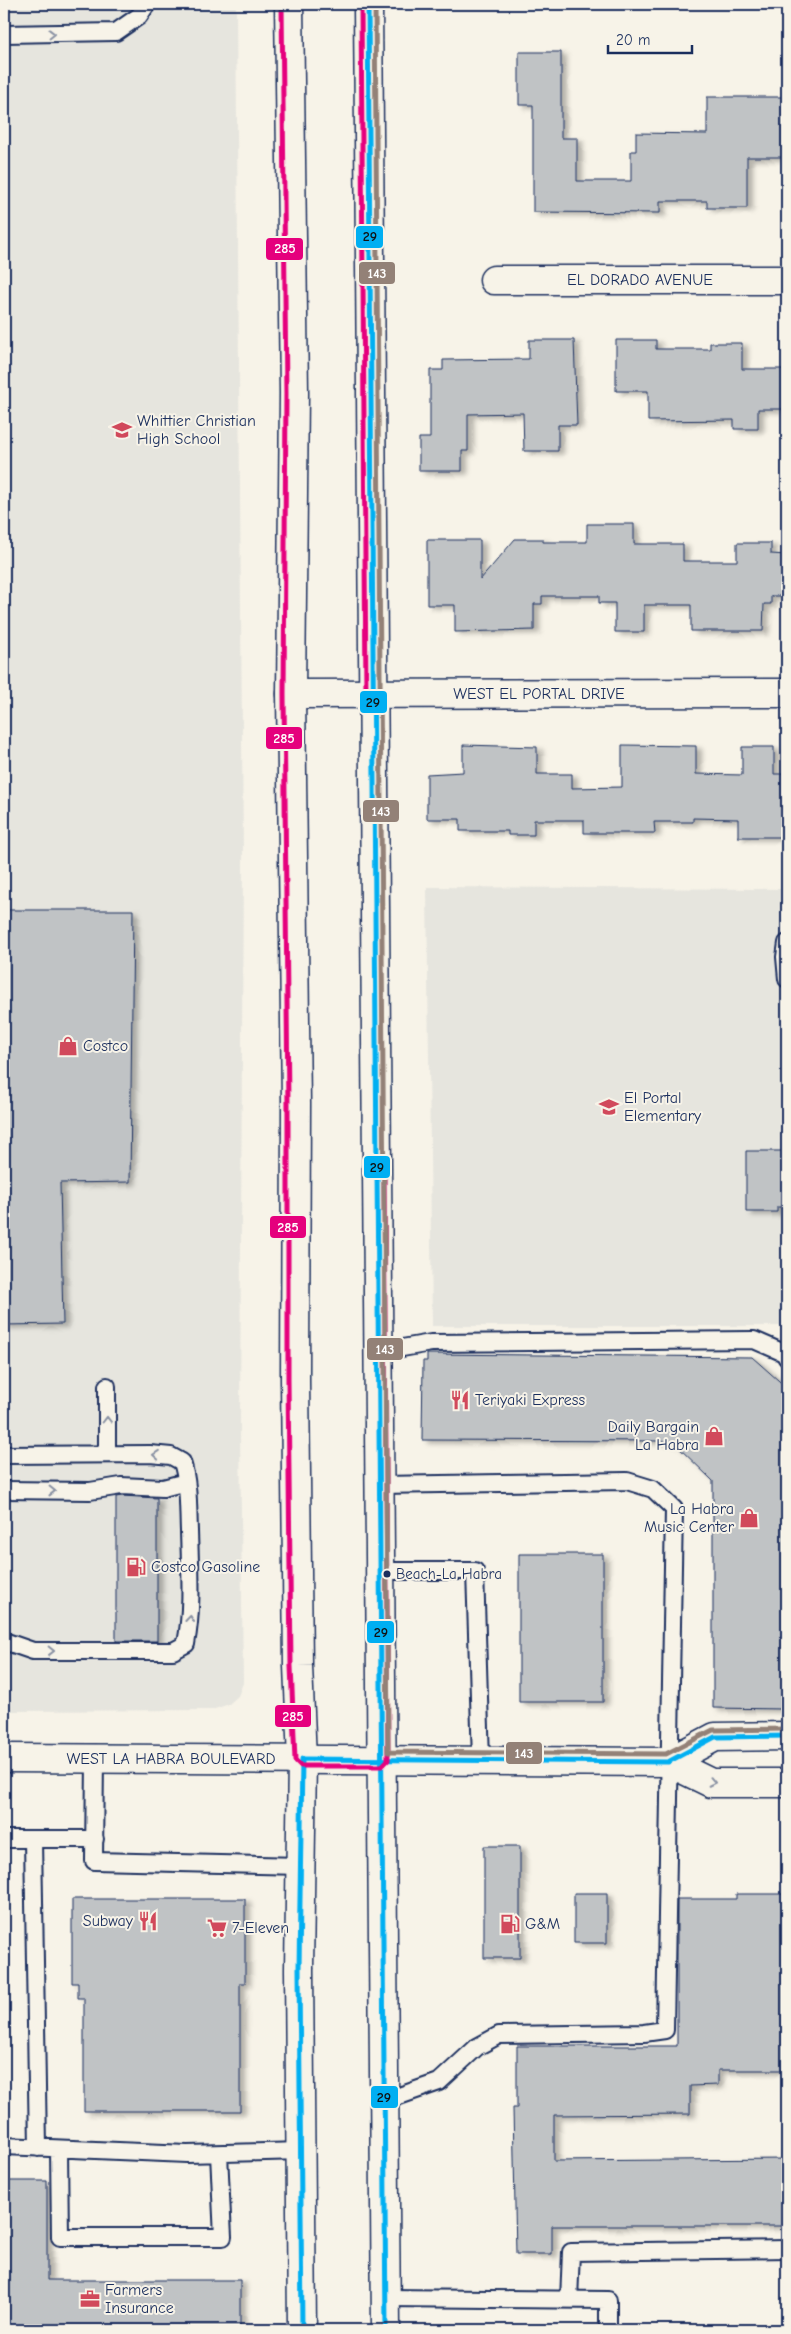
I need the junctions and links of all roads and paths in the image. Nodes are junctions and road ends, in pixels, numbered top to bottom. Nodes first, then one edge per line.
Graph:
1 (147, 4) edge
2 (290, 4) edge
3 (368, 4) edge
4 (4, 34) edge
5 (494, 280) dead end
6 (787, 280) edge
7 (787, 693) edge
8 (292, 694) junction
9 (373, 694) junction
10 (787, 943) edge
11 (787, 979) edge
12 (379, 1352) junction
13 (787, 1358) edge
14 (107, 1386) dead end
15 (107, 1454) junction
16 (4, 1455) edge
17 (186, 1482) junction
18 (380, 1486) junction
19 (4, 1490) edge
20 (381, 1572) junction
21 (4, 1641) edge
22 (787, 1736) edge
23 (4, 1758) edge
24 (95, 1758) junction
25 (302, 1759) junction
26 (381, 1759) junction
27 (480, 1760) junction
28 (668, 1762) junction
29 (787, 1784) edge
30 (4, 1839) edge
31 (33, 1839) junction
32 (95, 1839) junction
33 (301, 1866) junction
34 (385, 2100) junction
35 (4, 2146) edge
36 (38, 2148) junction
37 (59, 2149) junction
38 (301, 2151) junction
39 (219, 2154) junction
40 (787, 2249) edge
41 (386, 2298) junction
42 (568, 2300) junction
43 (302, 2330) edge
44 (386, 2330) edge
45 (608, 2330) edge

4 -> 1 lane
2 - 8 main road
3 - 9 main road
5 - 6 main road, EL DORADO AVENUE
7 - 9 main road, WEST EL PORTAL DRIVE
8 - 9 main road, WEST EL PORTAL DRIVE
8 - 25 main road
9 - 12 main road
10 - 11 lane
12 - 13 lane
12 - 18 main road
15 -> 14 lane
15 - 16 lane
17 -> 15 lane
19 -> 17 lane
21 -> 17 lane
18 - 20 main road
18 - 28 lane
20 - 26 main road
20 - 27 lane
22 - 28 main road, WEST LA HABRA BOULEVARD
23 - 24 main road, WEST LA HABRA BOULEVARD
24 - 25 main road, WEST LA HABRA BOULEVARD
24 - 32 lane
25 - 26 main road, WEST LA HABRA BOULEVARD
25 - 33 main road
26 - 27 main road, WEST LA HABRA BOULEVARD
26 - 34 main road
27 - 28 main road, WEST LA HABRA BOULEVARD
28 -> 29 main road, WEST LA HABRA BOULEVARD
28 - 34 lane
30 - 31 lane
31 - 32 lane
31 - 36 lane
32 - 33 lane
33 - 38 main road
34 - 41 main road
35 - 36 lane
36 - 37 lane
37 - 39 lane
37 - 39 lane
38 - 39 lane
38 - 43 main road
40 - 42 lane
41 - 42 lane
41 - 44 main road
42 - 45 lane

